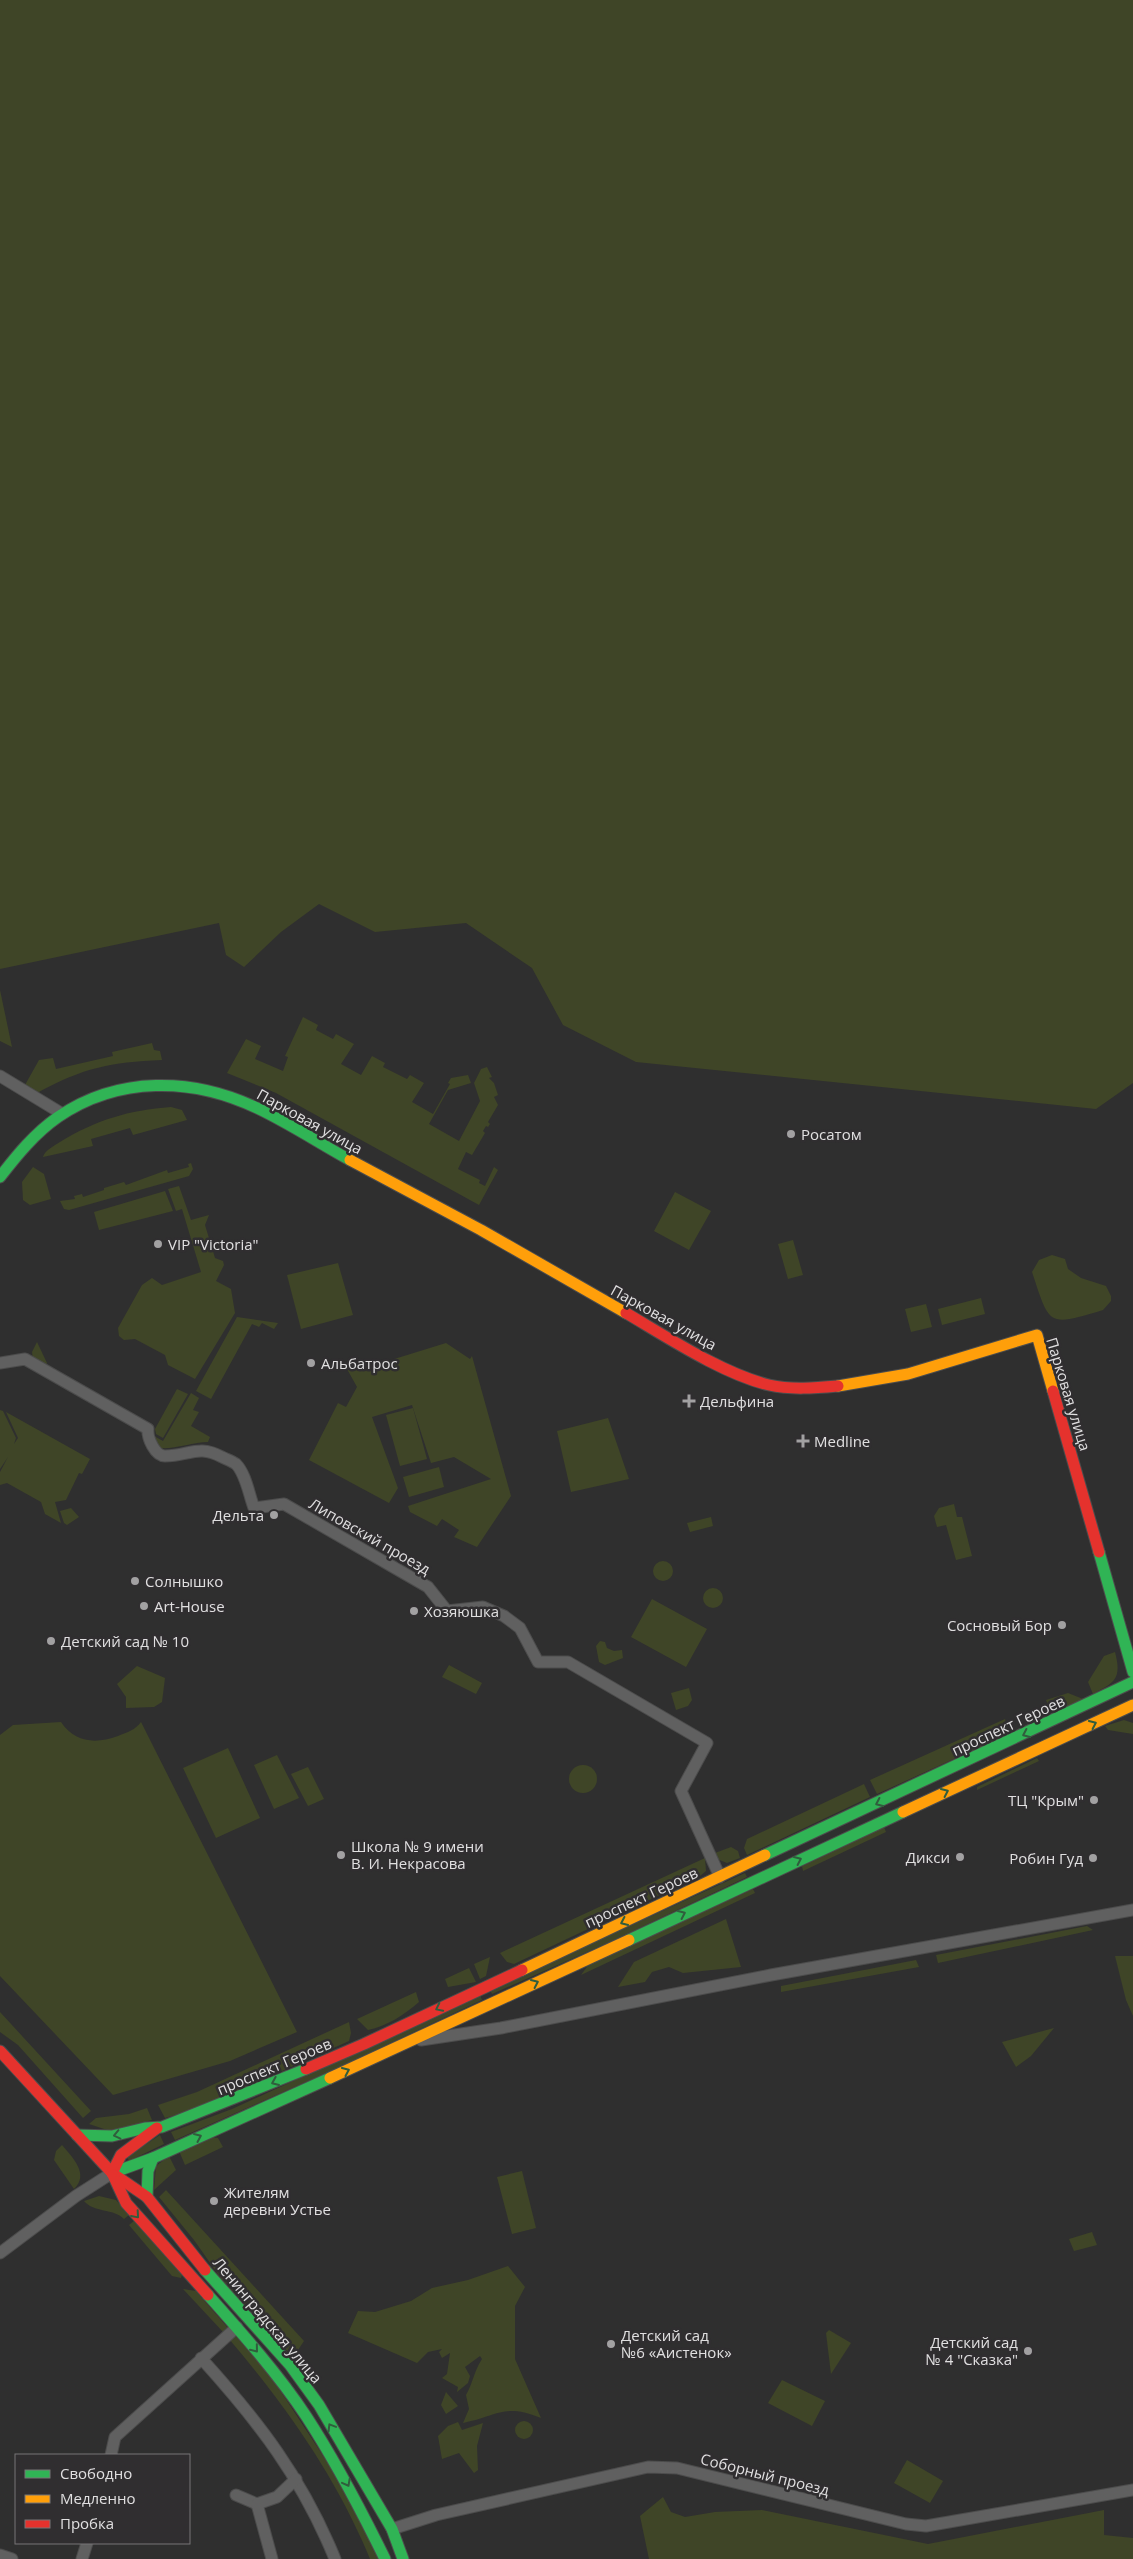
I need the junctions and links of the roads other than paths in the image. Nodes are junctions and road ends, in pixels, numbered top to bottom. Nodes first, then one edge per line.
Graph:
1 (0, 1076) edge
2 (61, 1113) junction
3 (0, 1177) edge
4 (0, 1363) edge
5 (1133, 1672) edge
6 (1133, 1682) edge
7 (1133, 1705) edge
8 (720, 1877) junction
9 (1133, 1910) edge
10 (412, 2041) junction
11 (0, 2051) edge
12 (157, 2128) junction
13 (76, 2135) junction
14 (153, 2158) junction
15 (112, 2172) junction
16 (147, 2197) junction
17 (0, 2253) edge
18 (237, 2327) junction
19 (201, 2358) junction
20 (110, 2454) edge
21 (296, 2479) junction
22 (1133, 2490) edge
23 (236, 2494) dead end
24 (256, 2504) junction
25 (392, 2529) junction
26 (374, 2536) junction
27 (87, 2544) edge
28 (0, 2556) edge
29 (12, 2559) edge
30 (82, 2559) edge
31 (272, 2559) edge
32 (335, 2559) edge
33 (385, 2559) edge
34 (403, 2559) edge

1 - 2 street
2 - 3 main road, Парковая улица
2 - 5 main road, Парковая улица
4 - 8 street, Липовский проезд
6 -> 8 main road, проспект Героев
10 -> 7 main road
8 -> 12 main road, проспект Героев
9 - 10 street
14 -> 10 main road
11 - 13 main road, Ленинградская улица
12 -> 13 main road
12 - 15 main road
13 - 15 main road, Ленинградская улица
14 - 15 main road
14 - 16 main road
15 - 16 main road, Ленинградская улица
15 - 17 street
15 -> 18 main road, Ленинградская улица
25 -> 16 main road, Ленинградская улица
18 - 19 street
18 -> 26 main road, Ленинградская улица
19 - 20 street
19 - 21 street
21 - 24 street
21 - 32 street
22 - 25 street, Соборный проезд
23 - 24 street
24 - 31 street
25 - 26 main road
25 - 34 main road, Ленинградская улица
26 - 33 main road, Ленинградская улица
27 - 30 street
28 - 29 street

